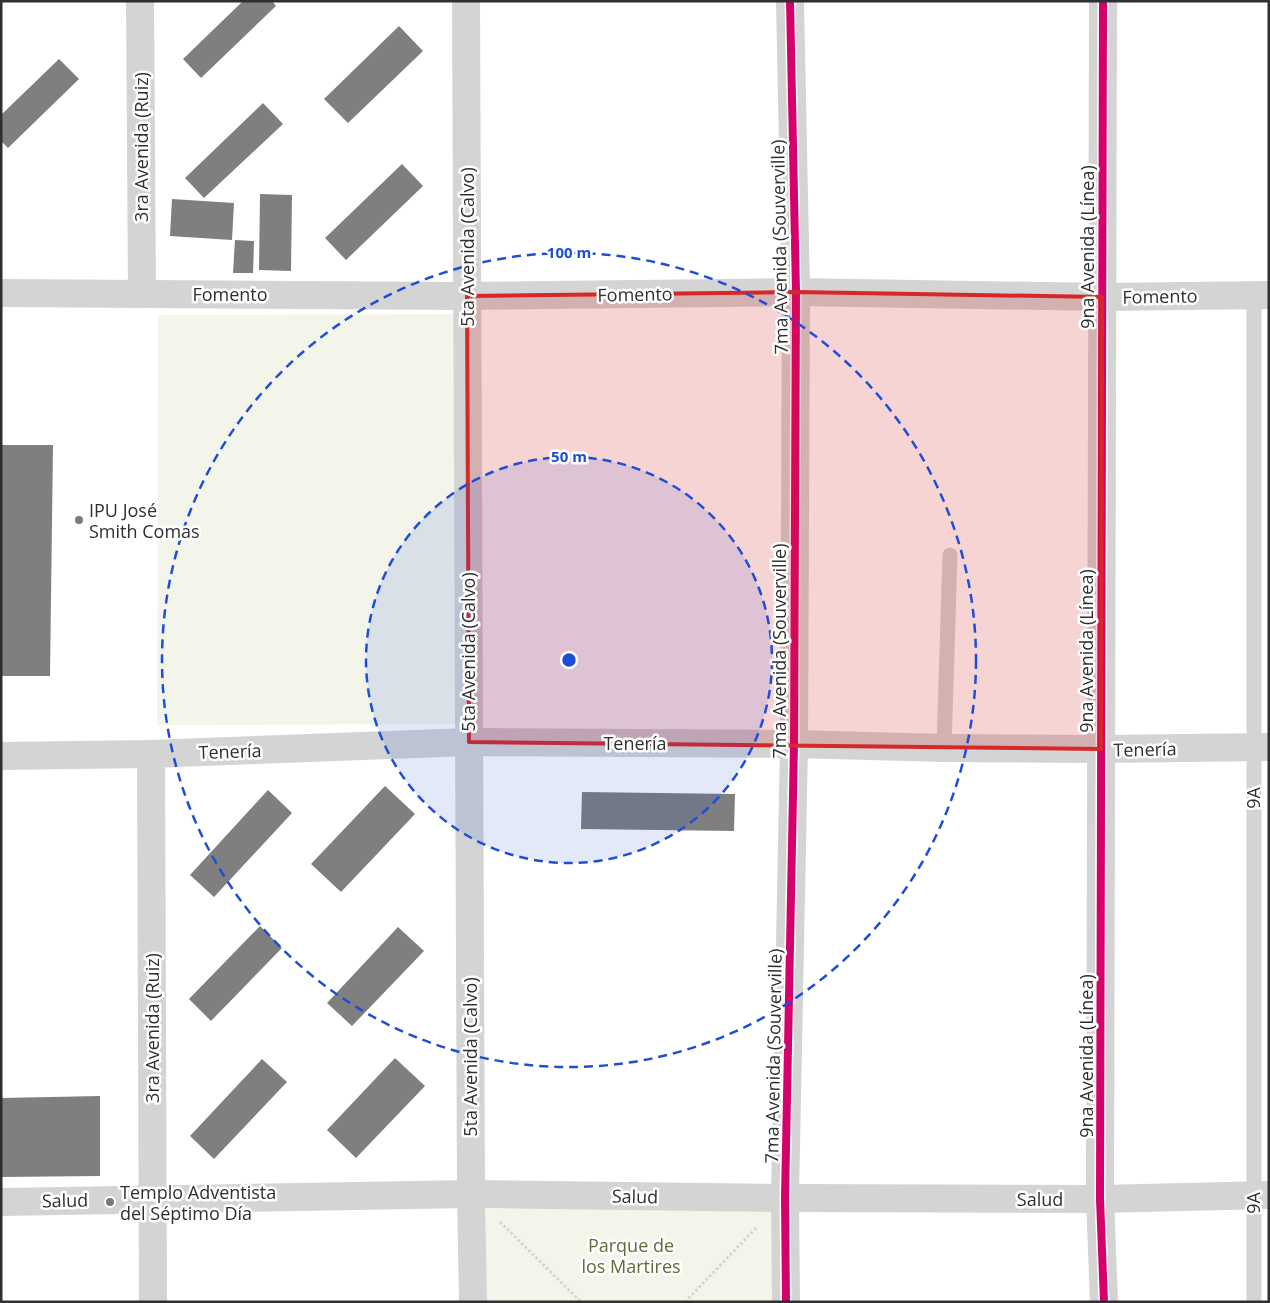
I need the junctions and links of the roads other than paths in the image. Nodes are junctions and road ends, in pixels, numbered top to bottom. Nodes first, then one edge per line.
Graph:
1 (140, 1) edge
2 (466, 1) edge
3 (790, 1) edge
4 (1103, 1) edge
5 (796, 292) junction
6 (1, 293) edge
7 (142, 294) junction
8 (1262, 295) edge
9 (467, 296) junction
10 (1102, 297) junction
11 (950, 555) dead end
12 (469, 742) junction
13 (794, 744) junction
14 (1261, 747) edge
15 (944, 748) junction
16 (1101, 749) junction
17 (151, 754) junction
18 (1, 756) edge
19 (471, 1194) junction
20 (1261, 1195) edge
21 (152, 1198) junction
22 (785, 1198) junction
23 (1100, 1200) junction
24 (1, 1202) edge
25 (152, 1302) edge
26 (473, 1302) edge
27 (786, 1302) edge
28 (1104, 1302) edge
29 (1254, 1302) edge

1 - 7 street, 3ra Avenida (Ruiz)
2 - 9 street, 5ta Avenida (Calvo)
3 - 5 street, 7ma Avenida (Souverville)
4 - 10 street, 9na Avenida (Línea)
5 - 9 street, Fomento
5 - 10 street, Fomento
5 - 13 street, 7ma Avenida (Souverville)
6 - 7 street, Fomento
7 - 9 street, Fomento
8 - 10 street, Fomento
8 - 14 lane, 9A
9 - 12 street, 5ta Avenida (Calvo)
10 - 16 street, 9na Avenida (Línea)
11 - 15 lane
12 - 13 street, Tenería
12 - 17 street, Tenería
12 - 19 street, 5ta Avenida (Calvo)
13 - 15 street, Tenería
13 - 22 street, 7ma Avenida (Souverville)
14 - 16 street, Tenería
14 - 20 lane, 9A
15 - 16 street, Tenería
16 - 23 street, 9na Avenida (Línea)
17 - 18 street, Tenería
17 - 21 street, 3ra Avenida (Ruiz)
19 - 21 street, Salud
19 - 22 street, Salud
19 - 26 street, 5ta Avenida (Calvo)
20 - 23 street, Salud
20 - 29 lane, 9A
21 - 24 street, Salud
21 - 25 street, 3ra Avenida (Ruiz)
22 - 23 street, Salud
22 - 27 street, 7ma Avenida (Souverville)
23 - 28 street, 9na Avenida (Línea)

